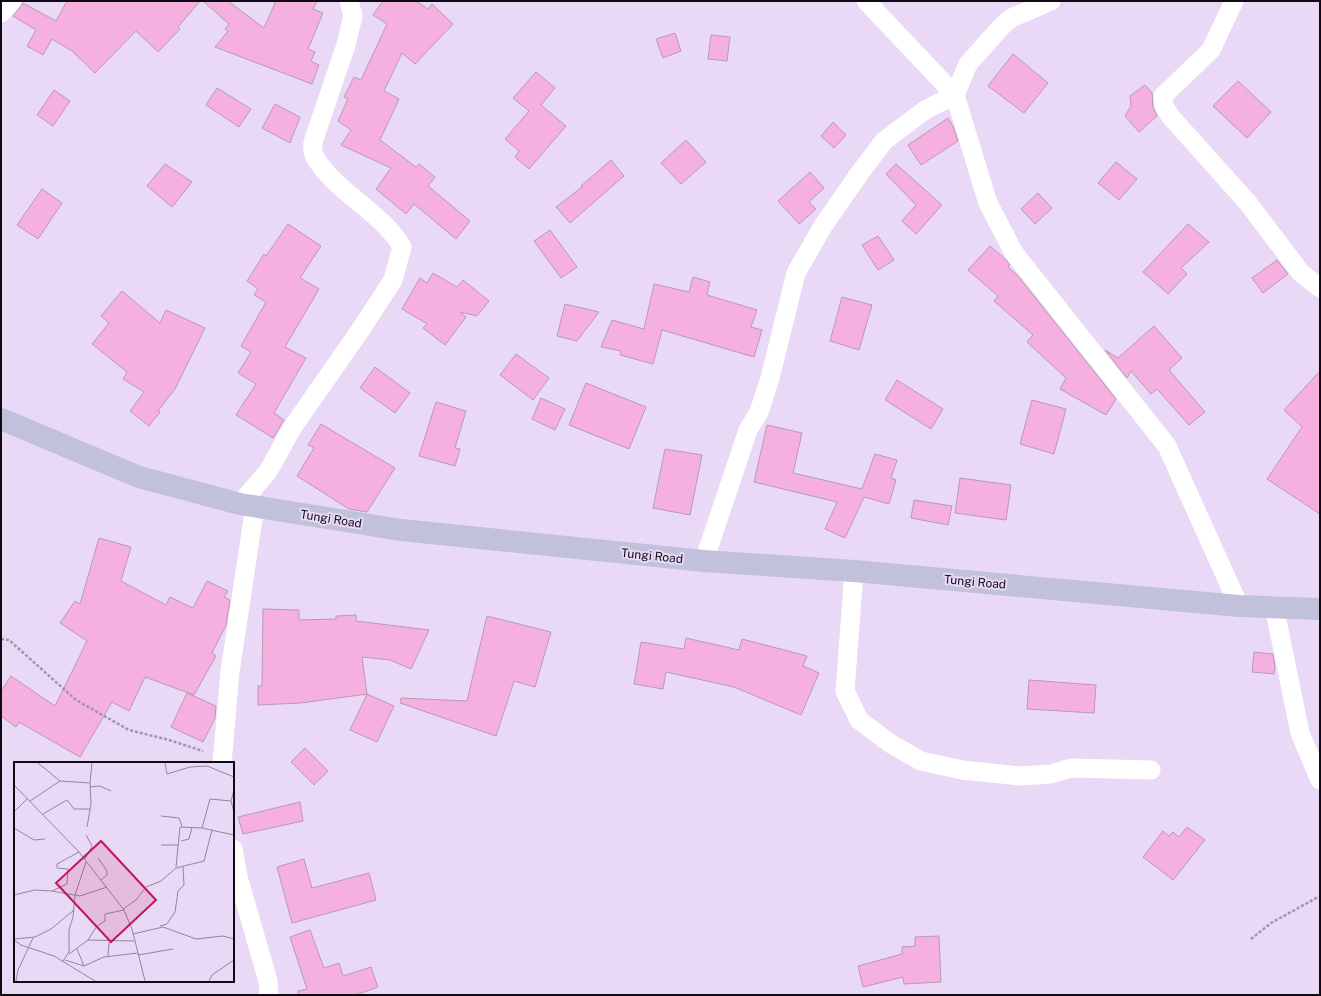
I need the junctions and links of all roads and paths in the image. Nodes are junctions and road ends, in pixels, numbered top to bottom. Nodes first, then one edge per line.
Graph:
1 (12, 1) edge
2 (349, 1) edge
3 (866, 1) edge
4 (1051, 1) edge
5 (1234, 1) edge
6 (1, 13) edge
7 (955, 96) junction
8 (1320, 288) edge
9 (1, 420) edge
10 (248, 505) junction
11 (704, 561) junction
12 (854, 571) junction
13 (1239, 606) junction
14 (1274, 606) junction
15 (1320, 609) edge
16 (1, 639) edge
17 (222, 761) edge
18 (1151, 770) dead end
19 (1320, 780) edge
20 (234, 854) edge
21 (1320, 896) edge
22 (1251, 939) dead end
23 (269, 995) edge

1 - 6 street
2 - 10 street
3 - 7 street
4 - 7 street
5 - 8 street
7 - 11 street
7 - 13 street
9 - 10 main road, Tungi Road
10 - 11 main road, Tungi Road
10 - 17 street
11 - 12 main road, Tungi Road
12 - 13 main road, Tungi Road
12 - 18 street
13 - 14 main road, Tungi Road
14 - 15 main road, Tungi Road
14 - 19 street
16 - 17 path
20 - 23 street
21 - 22 path

